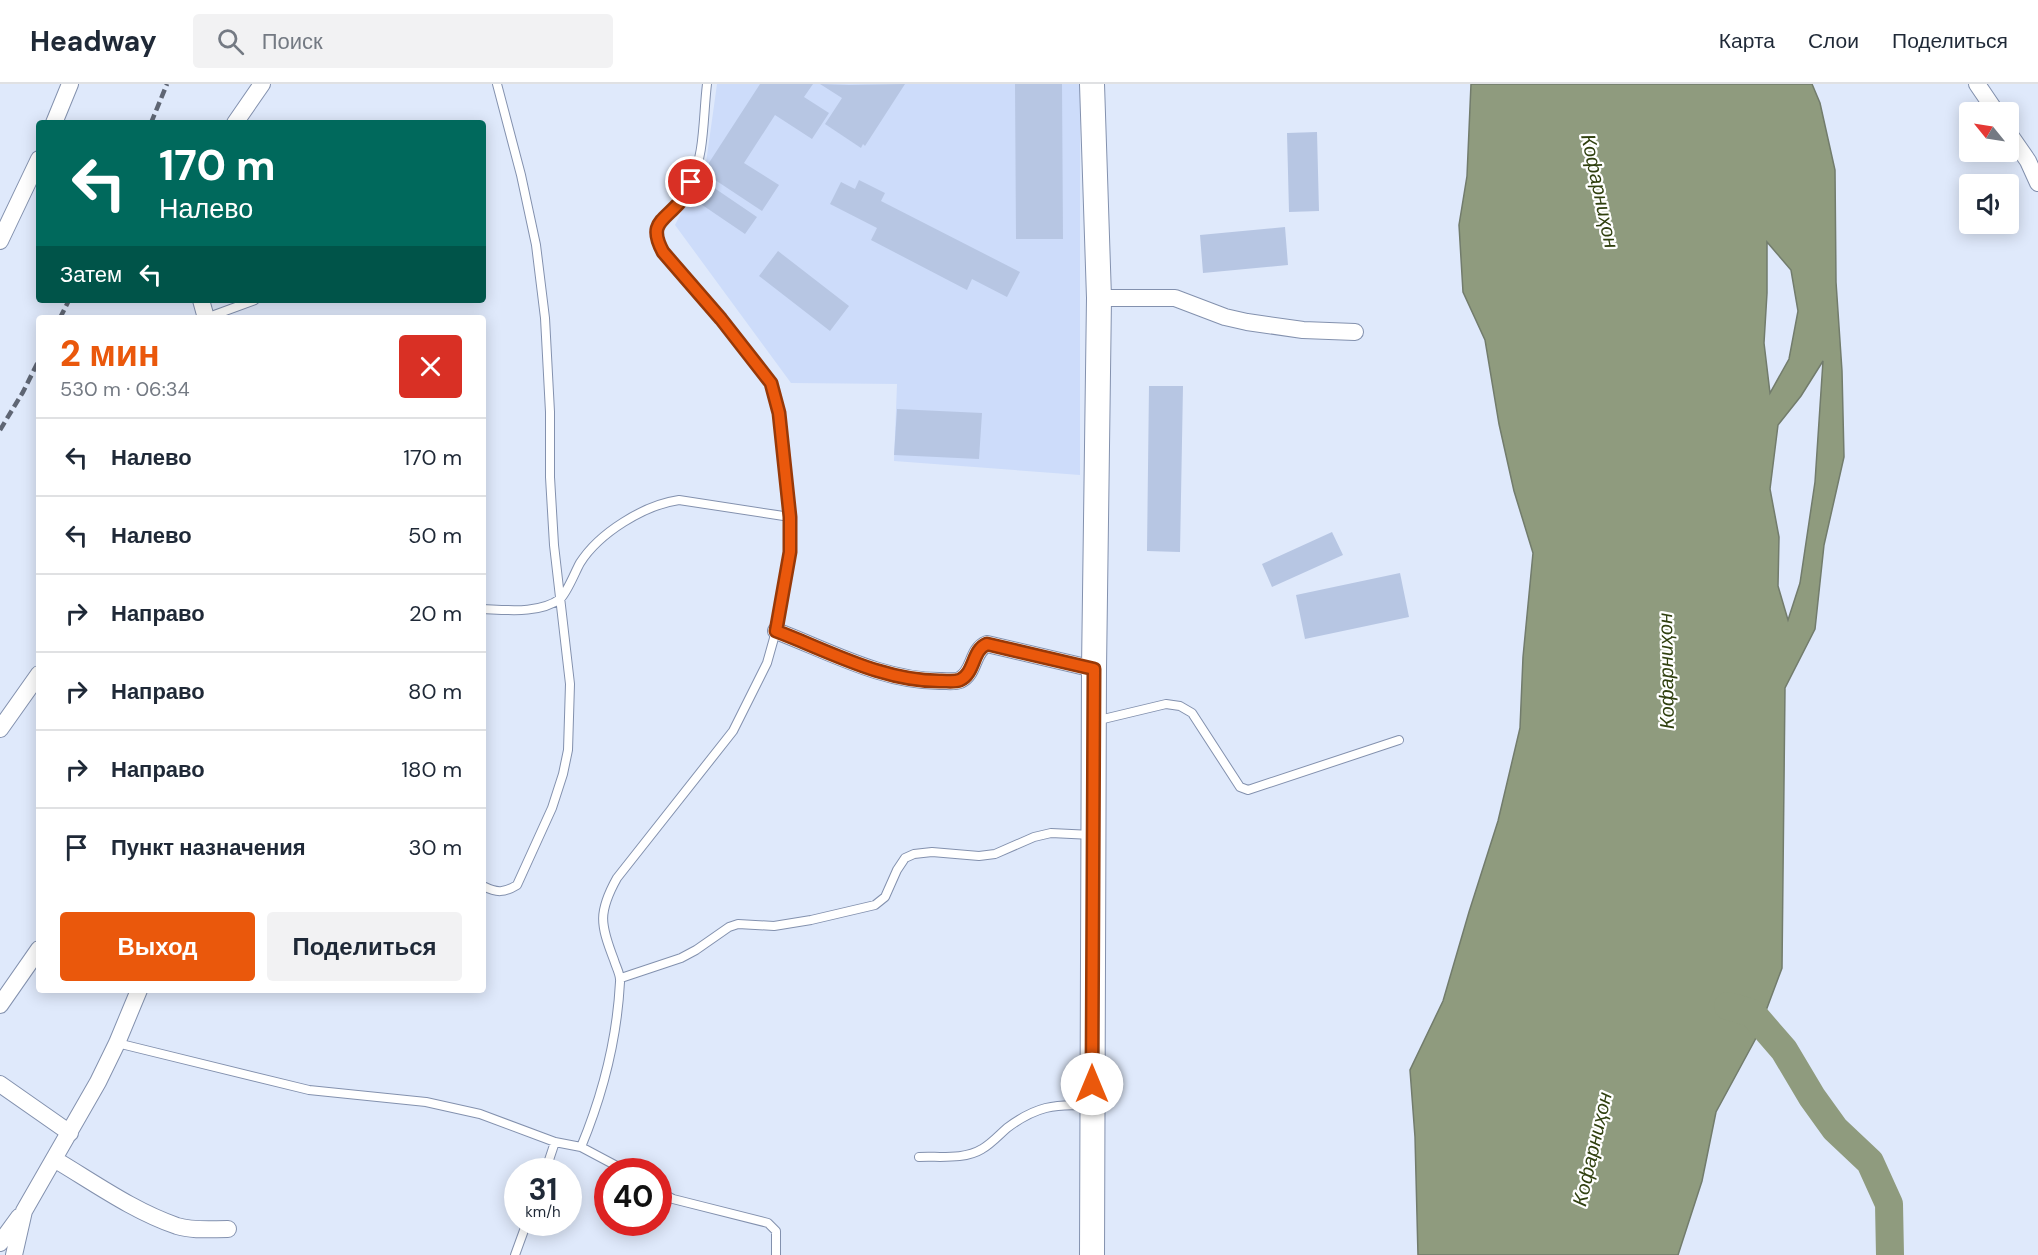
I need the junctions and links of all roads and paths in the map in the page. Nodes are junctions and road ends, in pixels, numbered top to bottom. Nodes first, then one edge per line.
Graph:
1 (70, 84) edge
2 (262, 84) edge
3 (497, 84) edge
4 (706, 84) edge
5 (1092, 84) edge
6 (1977, 84) edge
7 (1989, 102) edge
8 (55, 120) edge
9 (237, 120) edge
10 (2019, 148) edge
11 (36, 165) edge
12 (2038, 183) edge
13 (0, 241) edge
14 (1100, 298) junction
15 (247, 303) edge
16 (214, 315) edge
17 (1355, 332) dead end
18 (790, 517) junction
19 (561, 598) junction
20 (486, 609) edge
21 (776, 631) junction
22 (1094, 669) junction
23 (36, 678) edge
24 (1094, 721) junction
25 (0, 729) edge
26 (1399, 740) dead end
27 (1093, 835) junction
28 (486, 888) edge
29 (36, 953) edge
30 (621, 978) junction
31 (138, 993) edge
32 (0, 1005) edge
33 (117, 1043) junction
34 (0, 1084) edge
35 (1092, 1106) junction
36 (70, 1133) junction
37 (555, 1142) junction
38 (581, 1147) junction
39 (918, 1157) dead end
40 (549, 1158) edge
41 (602, 1158) edge
42 (54, 1159) junction
43 (672, 1198) edge
44 (24, 1210) junction
45 (228, 1229) dead end
46 (522, 1236) edge
47 (0, 1243) edge
48 (14, 1255) edge
49 (515, 1255) edge
50 (776, 1255) edge
51 (1092, 1255) edge

1 - 8 street
2 - 9 street
3 - 19 lane
4 - 18 lane
5 - 14 street
6 - 7 street
10 - 12 street
11 - 13 street
14 - 17 street
14 - 22 street
15 - 16 lane
18 - 19 lane
18 - 21 lane
19 - 20 lane
19 - 28 lane
21 - 22 street
21 - 30 lane
22 - 24 street
23 - 25 street
24 - 26 lane
24 - 27 street
27 - 30 lane
27 - 35 street
29 - 32 street
30 - 38 lane
31 - 33 street
33 - 36 street
33 - 37 lane
34 - 36 street
35 - 39 lane
35 - 51 street
36 - 42 street
37 - 38 lane
37 - 40 lane
38 - 41 lane
42 - 44 street
42 - 45 street
43 - 50 lane
44 - 47 street
44 - 48 street
46 - 49 lane

